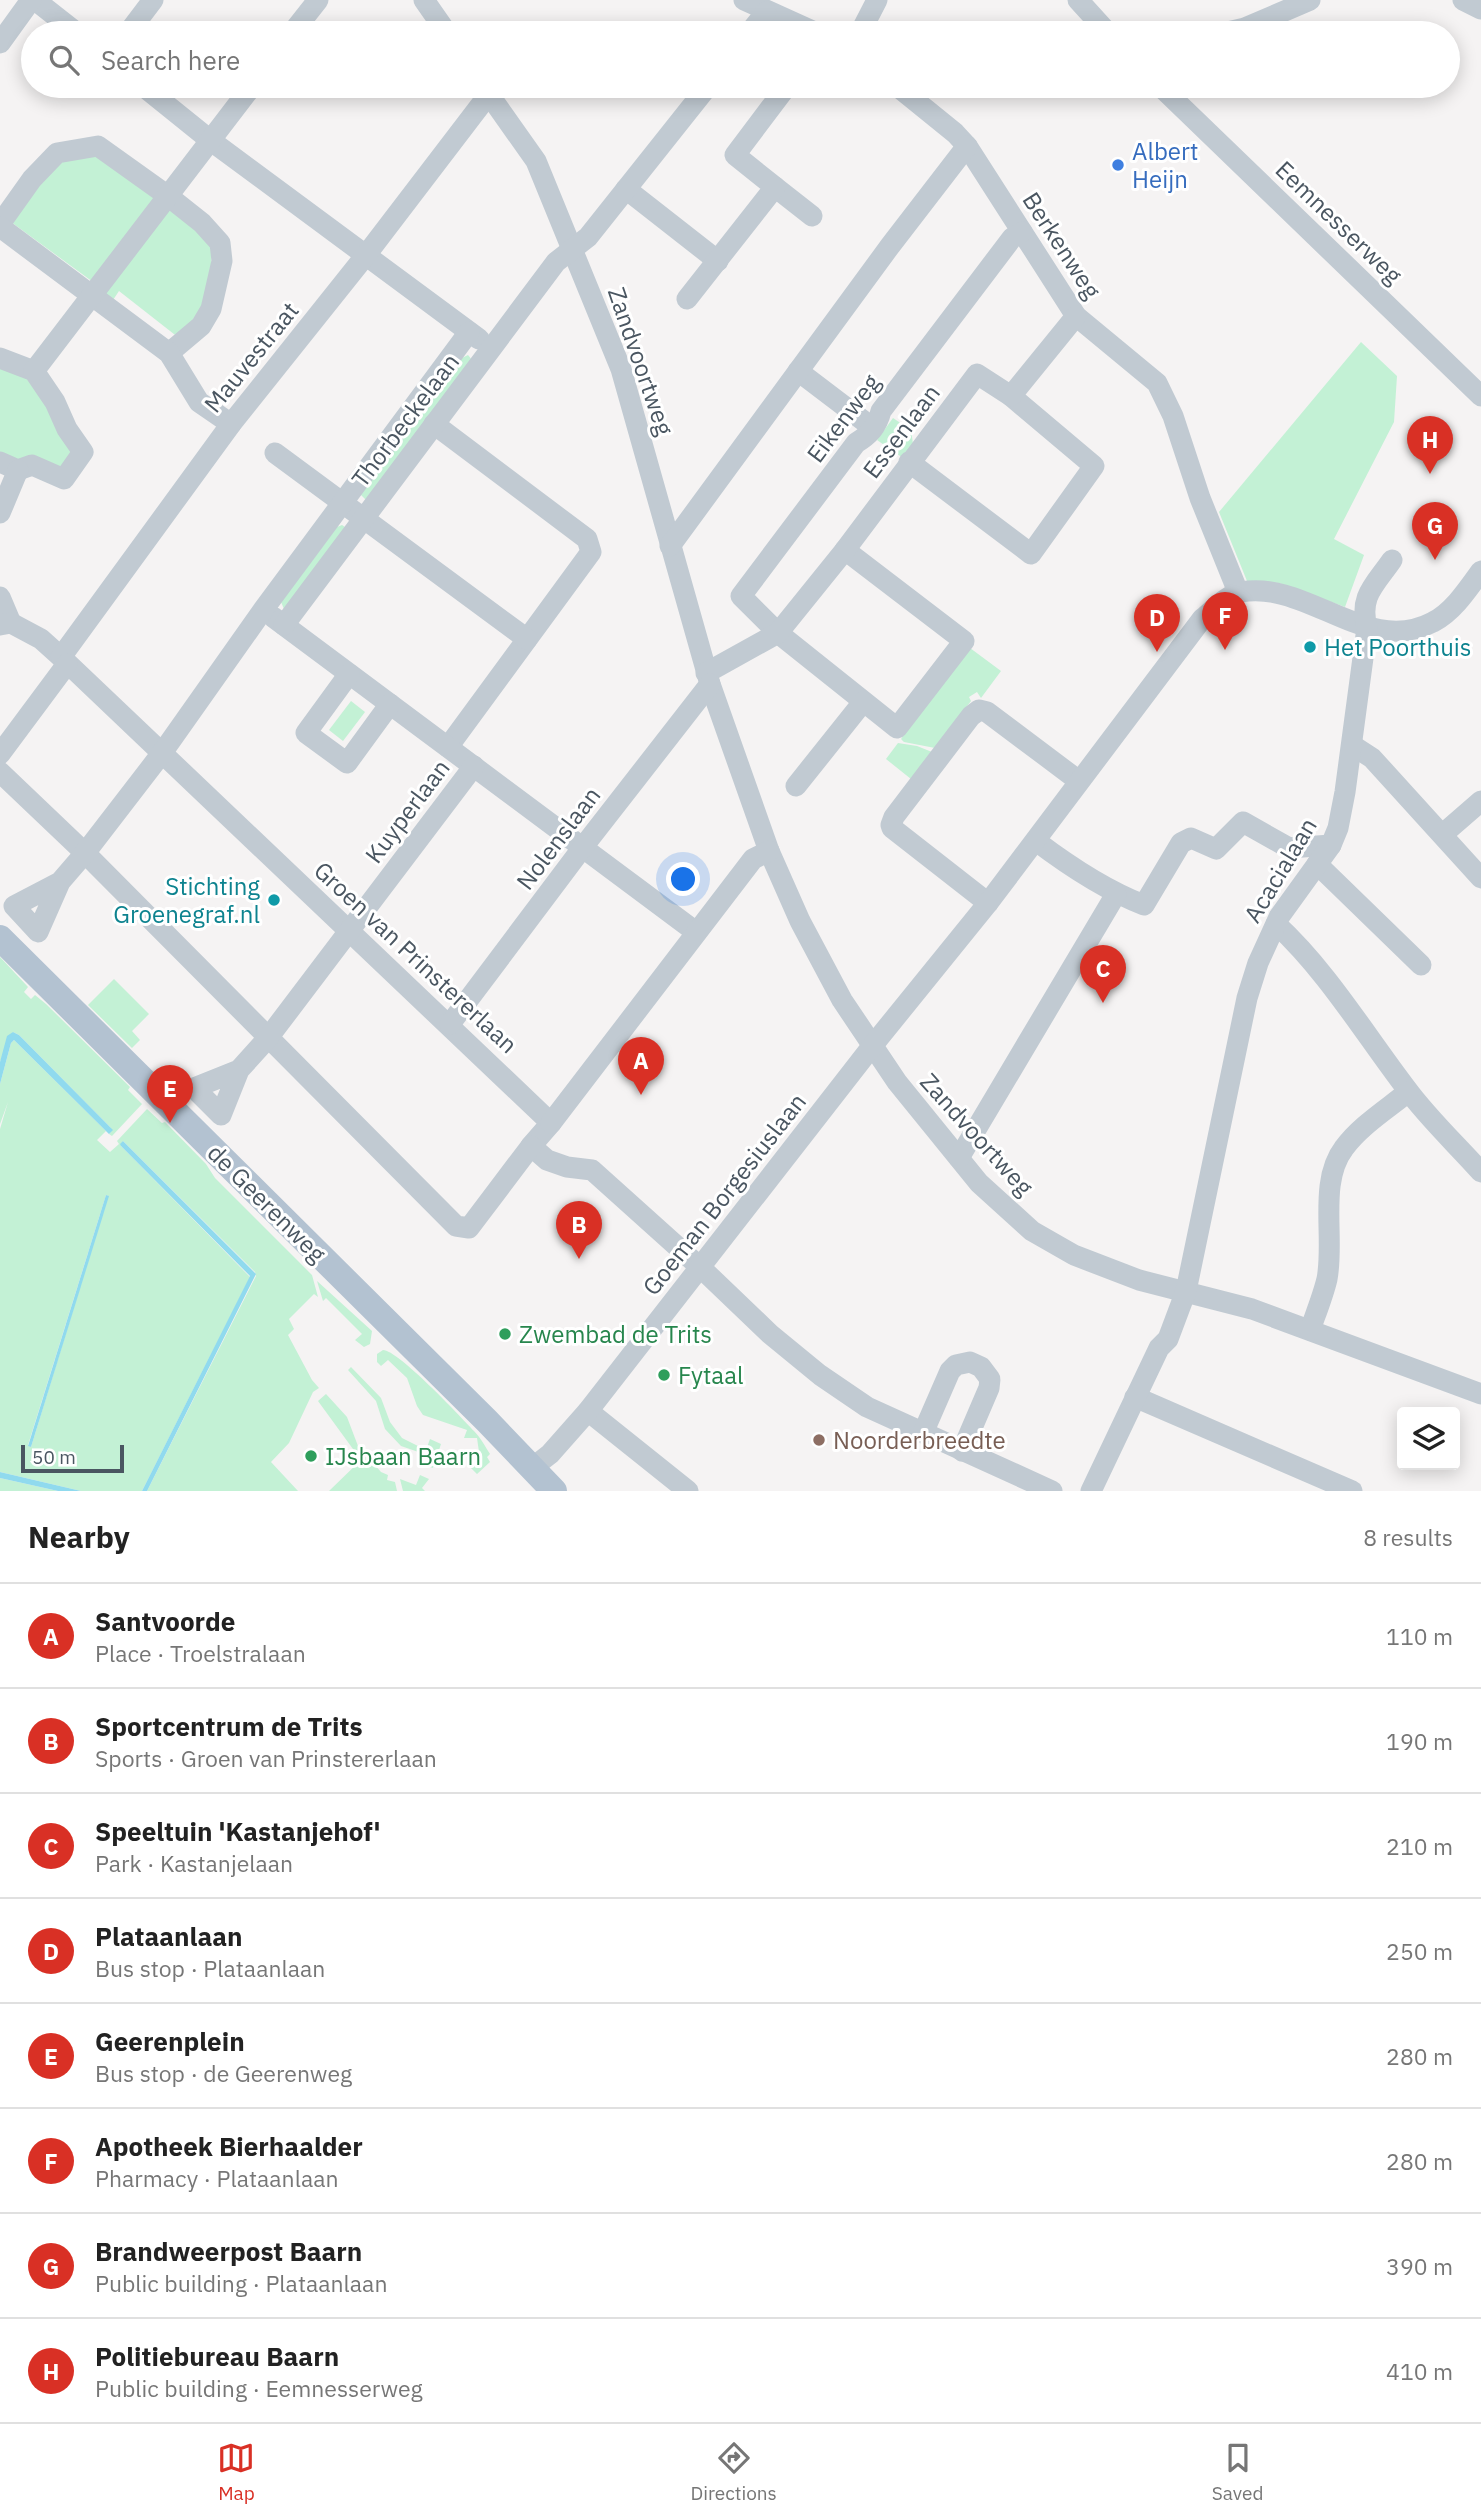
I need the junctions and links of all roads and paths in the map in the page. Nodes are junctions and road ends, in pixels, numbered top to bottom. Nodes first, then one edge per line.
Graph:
1 (33, 0) edge
2 (153, 0) edge
3 (318, 0) edge
4 (424, 0) edge
5 (744, 0) edge
6 (877, 0) edge
7 (1078, 0) edge
8 (1310, 0) edge
9 (1463, 0) edge
10 (1481, 9) edge
11 (766, 12) junction
12 (61, 21) edge
13 (137, 21) edge
14 (301, 21) edge
15 (439, 21) edge
16 (759, 21) edge
17 (788, 21) edge
18 (866, 21) edge
19 (1097, 21) edge
20 (1261, 21) edge
21 (0, 43) edge
22 (158, 98) edge
23 (242, 98) edge
24 (480, 98) edge
25 (492, 98) edge
26 (698, 98) edge
27 (777, 98) edge
28 (912, 98) edge
29 (1172, 98) edge
30 (210, 139) junction
31 (967, 146) junction
32 (775, 187) junction
33 (626, 189) junction
34 (168, 196) junction
35 (813, 216) dead end
36 (0, 225) edge
37 (1022, 232) junction
38 (572, 250) junction
39 (366, 255) junction
40 (718, 261) junction
41 (91, 296) junction
42 (687, 299) dead end
43 (1076, 316) junction
44 (470, 332) junction
45 (491, 348) junction
46 (169, 353) junction
47 (0, 358) edge
48 (34, 371) junction
49 (798, 371) junction
50 (1011, 396) junction
51 (1481, 396) edge
52 (231, 424) junction
53 (434, 424) junction
54 (873, 428) junction
55 (275, 453) dead end
56 (909, 462) junction
57 (9, 466) edge
58 (342, 503) junction
59 (0, 513) edge
60 (363, 519) junction
61 (670, 546) junction
62 (845, 550) junction
63 (1392, 560) dead end
64 (1481, 571) edge
65 (1238, 592) junction
66 (0, 597) edge
67 (263, 610) junction
68 (6, 624) edge
69 (284, 625) junction
70 (1367, 628) junction
71 (778, 633) junction
72 (527, 639) junction
73 (64, 660) junction
74 (349, 674) junction
75 (708, 678) junction
76 (863, 702) junction
77 (390, 704) junction
78 (1352, 745) junction
79 (448, 747) junction
80 (162, 753) junction
81 (0, 754) edge
82 (479, 770) junction
83 (0, 772) edge
84 (1079, 781) junction
85 (796, 786) dead end
86 (1481, 801) edge
87 (1443, 834) junction
88 (1035, 841) junction
89 (1331, 845) junction
90 (583, 847) junction
91 (769, 850) junction
92 (85, 853) junction
93 (1317, 864) junction
94 (1481, 878) edge
95 (60, 882) dead end
96 (1116, 894) junction
97 (988, 904) junction
98 (1276, 924) junction
99 (696, 932) junction
100 (354, 936) junction
101 (0, 938) edge
102 (1421, 965) dead end
103 (450, 1024) junction
104 (273, 1042) junction
105 (873, 1045) junction
106 (239, 1070) dead end
107 (1408, 1092) junction
108 (551, 1122) junction
109 (531, 1146) junction
110 (959, 1158) junction
111 (1481, 1172) edge
112 (701, 1267) junction
113 (1186, 1291) junction
114 (1310, 1330) junction
115 (1481, 1394) edge
116 (1135, 1397) junction
117 (588, 1411) junction
118 (923, 1433) junction
119 (962, 1451) junction
120 (532, 1468) junction
121 (554, 1491) edge
122 (688, 1491) edge
123 (1052, 1491) edge
124 (1091, 1491) edge
125 (1352, 1491) edge

1 - 12 street
1 - 21 street
2 - 13 street
3 - 14 street
4 - 15 street
5 - 11 street
6 - 18 street
7 - 19 street
8 - 20 street
9 - 10 street
11 - 16 street
11 - 17 street
22 - 30 street
23 - 30 street
24 - 39 street, Mauvestraat
25 - 38 street, Zandvoortweg
26 - 33 street, Thorbeckelaan
27 - 32 street
28 - 31 street, Berkenweg
29 - 51 street, Eemnesserweg
30 - 34 street
30 - 39 street
31 - 37 street, Berkenweg
31 - 49 street
32 - 35 street
32 - 40 street
33 - 38 street, Thorbeckelaan
33 - 40 street
34 - 36 street
34 - 41 street
34 - 46 street
36 - 41 street
37 - 43 street, Berkenweg
37 - 54 street, Eikenweg
38 - 45 street, Thorbeckelaan
38 - 61 street, Zandvoortweg
39 - 44 street
39 - 52 street, Mauvestraat
40 - 42 street
41 - 46 street
41 - 48 street
43 - 50 street
43 - 65 street, Berkenweg
44 - 45 street
44 - 58 street, Thorbeckelaan
45 - 53 street, Thorbeckelaan
46 - 52 street
47 - 48 street
48 - 57 street
49 - 54 street
49 - 61 street
50 - 56 street, Essenlaan
50 - 56 street
52 - 73 street, Mauvestraat
53 - 60 street, Thorbeckelaan
53 - 72 street
54 - 71 street, Eikenweg
55 - 58 street, Thorbeckelaan
56 - 62 street, Essenlaan
57 - 59 street
58 - 60 street
58 - 67 street, Thorbeckelaan
60 - 69 street, Thorbeckelaan
60 - 72 street
61 - 75 street, Zandvoortweg
62 - 71 street, Essenlaan
62 - 76 street
63 - 70 street, Acacialaan
64 - 70 street
65 - 70 street
65 - 84 street, Goeman Borgesiuslaan
66 - 68 street
67 - 69 street
67 - 80 street, Thorbeckelaan
68 - 73 street, Groen van Prinstererlaan
69 - 74 street
70 - 78 street, Acacialaan
71 - 75 street
71 - 76 street
72 - 79 street
73 - 80 street, Groen van Prinstererlaan
73 - 81 street, Mauvestraat
74 - 77 street
74 - 77 street
75 - 90 street, Nolenslaan
75 - 91 street, Zandvoortweg
76 - 85 street
77 - 79 street
78 - 87 street
78 - 89 street, Acacialaan
79 - 82 street
80 - 92 street, Thorbeckelaan
80 - 100 street, Groen van Prinstererlaan
82 - 90 street
82 - 100 street, Kuyperlaan
83 - 92 street
84 - 88 street, Goeman Borgesiuslaan
84 - 97 street
86 - 87 street
87 - 94 street
88 - 96 street
88 - 97 street, Goeman Borgesiuslaan
89 - 93 street, Acacialaan
89 - 96 street
90 - 99 street
90 - 103 street, Nolenslaan
91 - 99 street
91 - 105 street, Zandvoortweg
92 - 95 street, Thorbeckelaan
92 - 104 street
93 - 98 street, Acacialaan
93 - 102 street
96 - 110 street
97 - 105 street, Goeman Borgesiuslaan
98 - 107 street
98 - 113 street, Acacialaan
99 - 108 street
100 - 103 street, Groen van Prinstererlaan
100 - 104 street, Kuyperlaan
101 - 120 main road, de Geerenweg
103 - 108 street, Groen van Prinstererlaan
104 - 106 street, Kuyperlaan
104 - 109 street
105 - 110 street, Zandvoortweg
105 - 112 street, Goeman Borgesiuslaan
107 - 111 street
107 - 114 street
108 - 109 street
109 - 112 street
110 - 113 street, Zandvoortweg
112 - 117 street, Goeman Borgesiuslaan
112 - 118 street
113 - 114 street, Zandvoortweg
113 - 116 street, Acacialaan
114 - 115 street, Zandvoortweg
116 - 124 street, Acacialaan
116 - 125 street
117 - 120 street, Goeman Borgesiuslaan
117 - 122 street
118 - 119 street
118 - 119 street
119 - 123 street
120 - 121 main road, de Geerenweg

